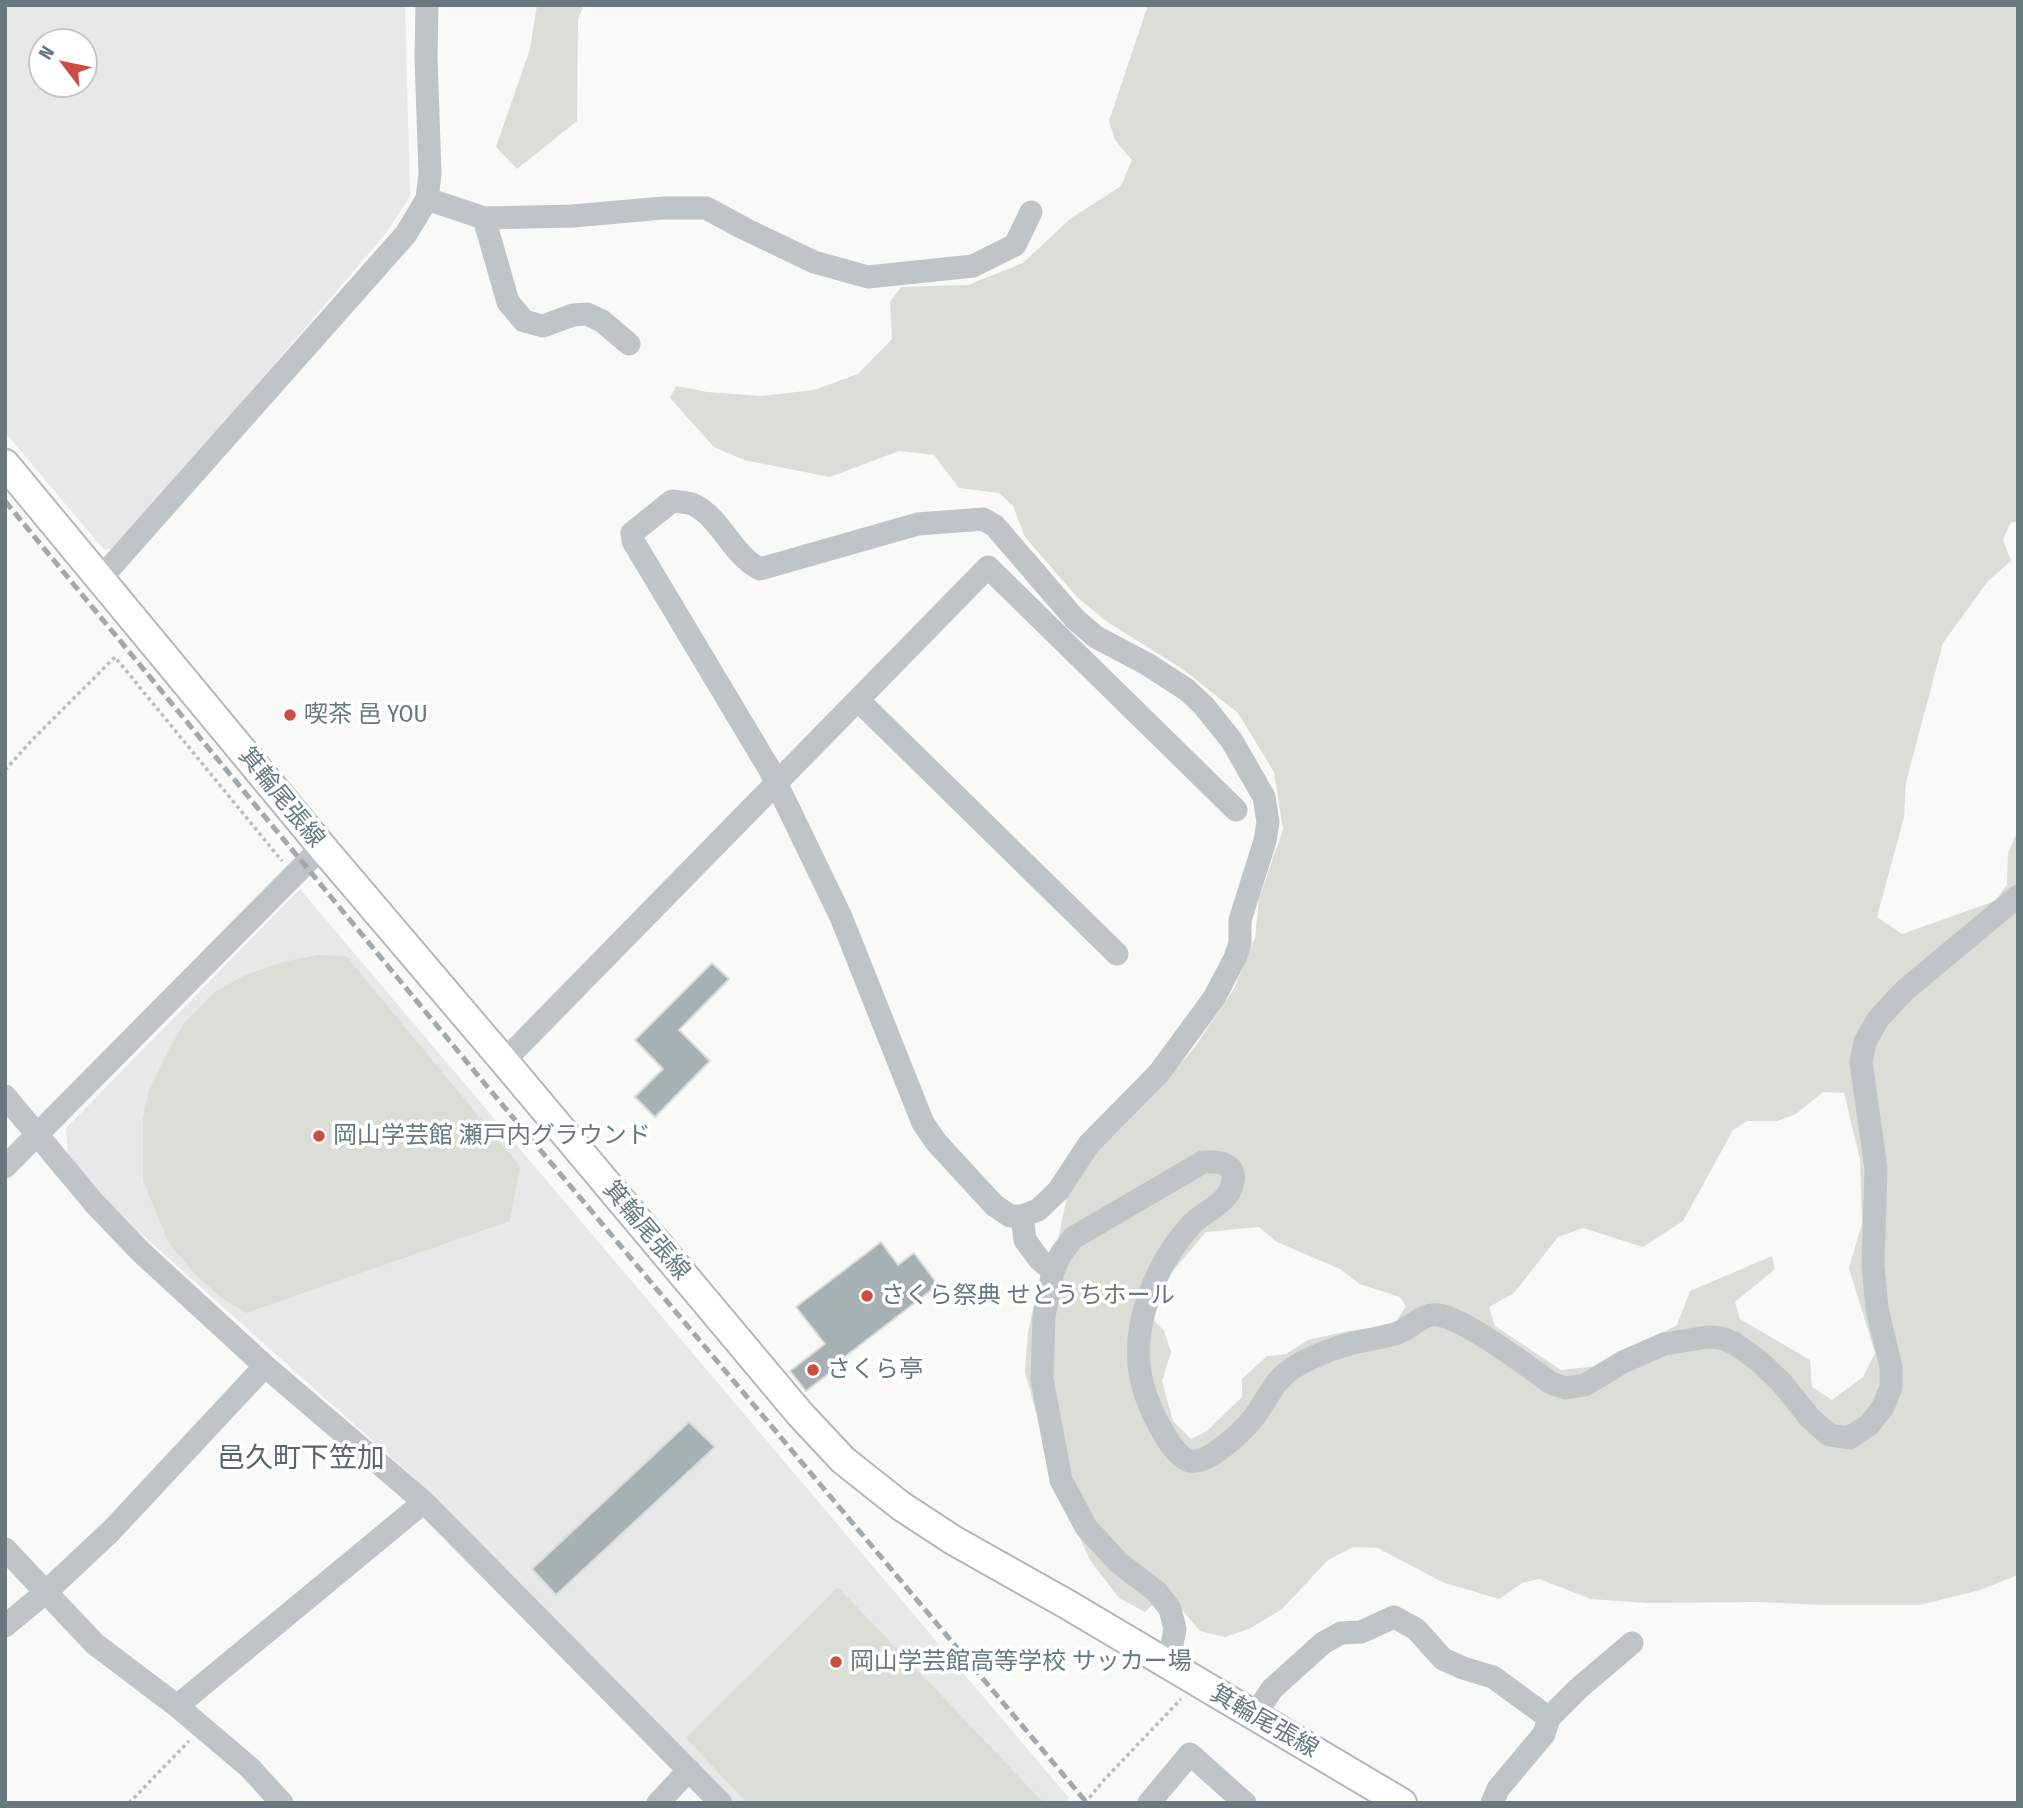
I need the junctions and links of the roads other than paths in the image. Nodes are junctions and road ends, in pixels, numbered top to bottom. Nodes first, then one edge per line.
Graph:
1 (427, 5) edge
2 (427, 199) junction
3 (1031, 212) dead end
4 (484, 218) junction
5 (629, 344) dead end
6 (5, 464) edge
7 (101, 578) junction
8 (859, 701) junction
9 (776, 785) junction
10 (1236, 810) dead end
11 (322, 847) junction
12 (2018, 896) edge
13 (1117, 954) dead end
14 (504, 1061) junction
15 (5, 1096) edge
16 (38, 1135) junction
17 (5, 1167) edge
18 (1022, 1216) junction
19 (1053, 1271) junction
20 (265, 1366) junction
21 (424, 1502) junction
22 (5, 1549) edge
23 (46, 1592) junction
24 (5, 1626) edge
25 (1632, 1643) dead end
26 (1165, 1663) junction
27 (177, 1706) junction
28 (1254, 1716) junction
29 (1549, 1718) junction
30 (689, 1770) junction
31 (282, 1803) edge
32 (658, 1803) edge
33 (721, 1803) edge
34 (1149, 1803) edge
35 (1245, 1803) edge
36 (1402, 1803) edge
37 (1492, 1803) edge

1 - 2 street
2 - 4 street
2 - 7 street
3 - 4 street
4 - 5 street
6 - 7 main road, 箕輪尾張線
7 - 11 main road, 箕輪尾張線
8 - 9 street
8 - 10 street
8 - 13 street
9 - 14 street
9 - 18 street
9 - 18 street
11 - 14 main road, 箕輪尾張線
11 - 16 street
12 - 19 street
14 - 26 main road, 箕輪尾張線
15 - 16 street
16 - 17 street
16 - 20 street
18 - 19 street
19 - 26 street
20 - 21 street
20 - 23 street
21 - 27 street
21 - 30 street
22 - 23 street
23 - 24 street
23 - 27 street
25 - 29 street
26 - 28 main road, 箕輪尾張線
27 - 31 street
28 - 29 street
28 - 36 main road, 箕輪尾張線
29 - 37 street
30 - 32 street
30 - 33 street
34 - 35 street

